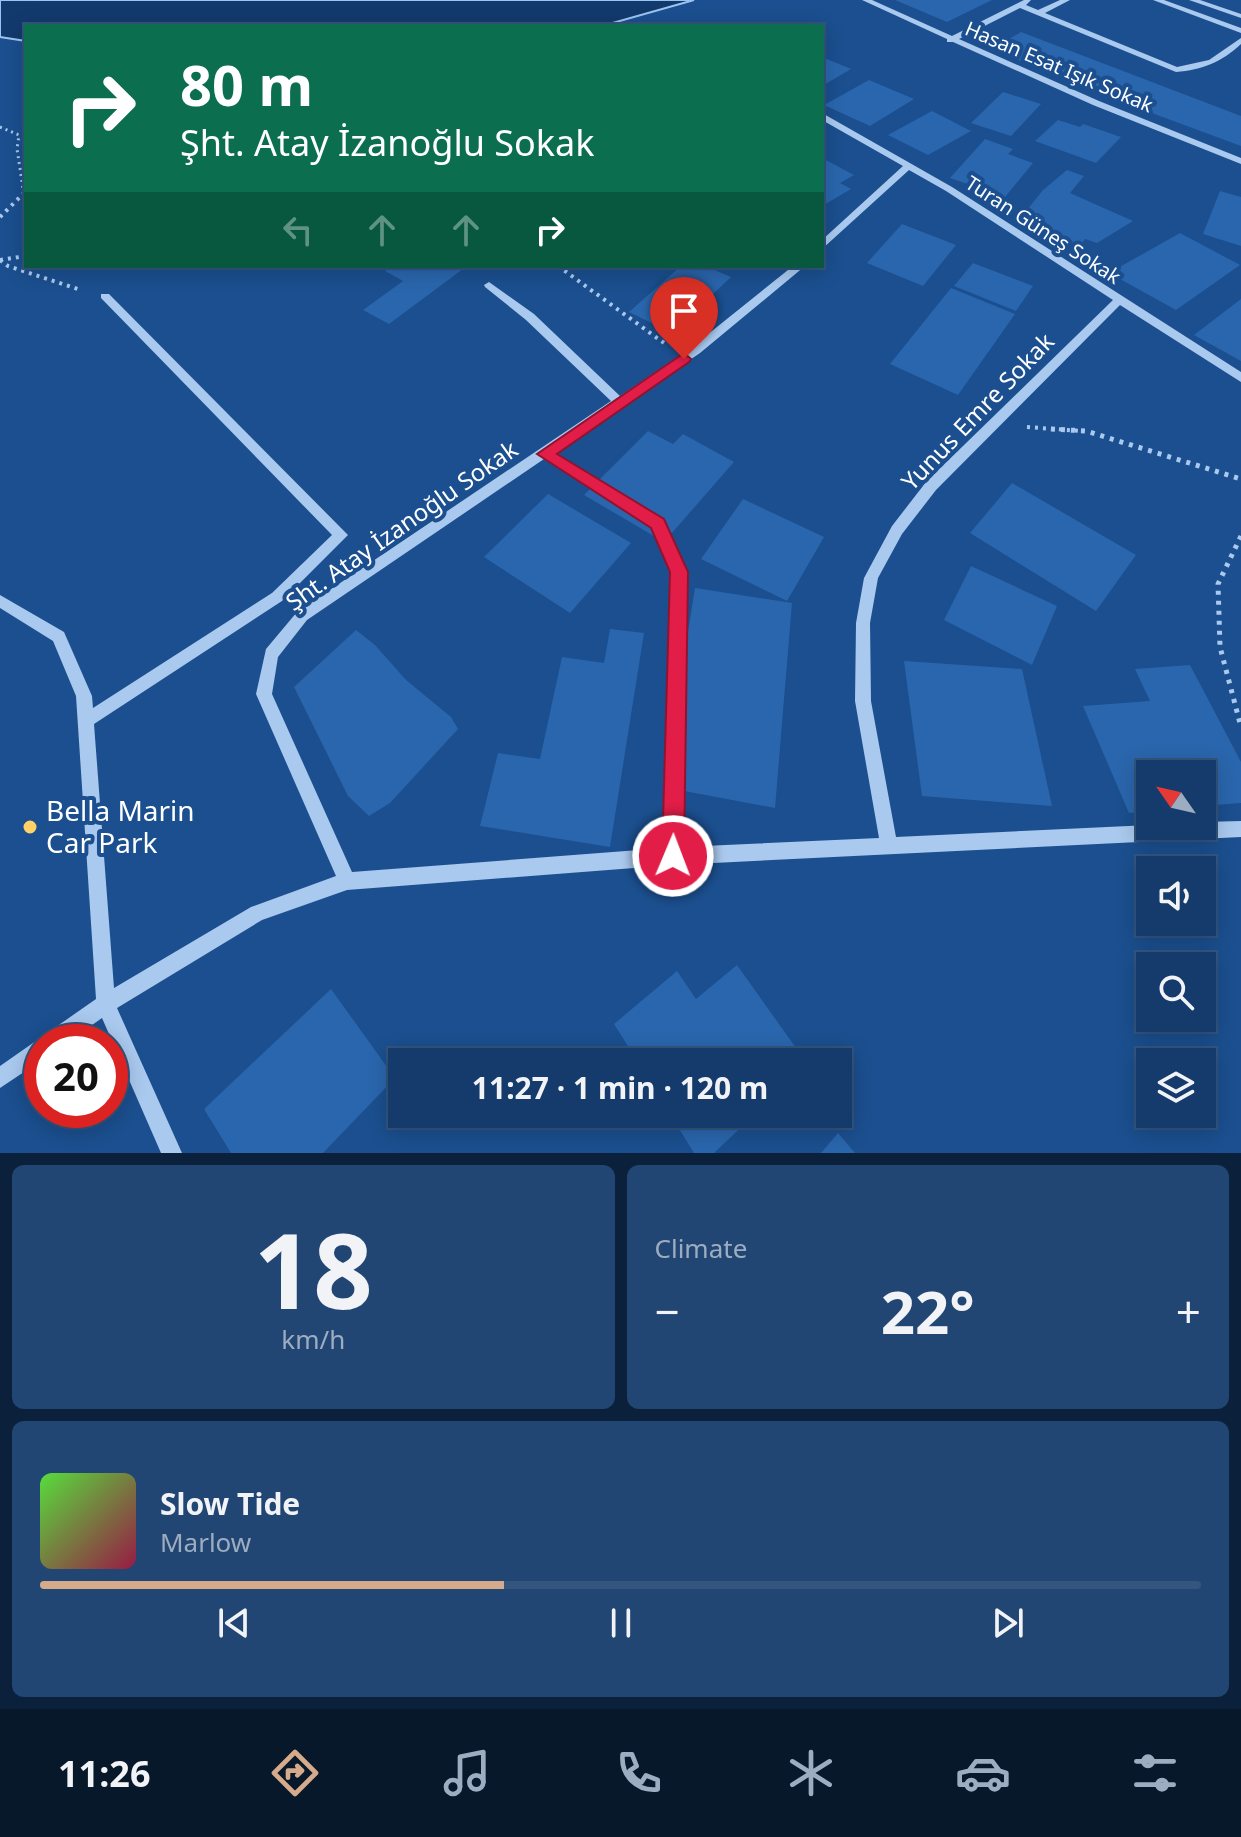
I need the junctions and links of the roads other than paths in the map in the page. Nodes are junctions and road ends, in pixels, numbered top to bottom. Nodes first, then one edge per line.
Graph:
1 (866, 0) edge
2 (1030, 0) edge
3 (1066, 0) edge
4 (1157, 0) edge
5 (1193, 0) edge
6 (1020, 5) junction
7 (1038, 13) junction
8 (1241, 16) edge
9 (1241, 31) edge
10 (950, 40) junction
11 (1241, 40) edge
12 (824, 117) edge
13 (1241, 161) edge
14 (908, 166) junction
15 (824, 244) edge
16 (798, 268) edge
17 (489, 285) dead end
18 (105, 296) road end
19 (1118, 301) junction
20 (1241, 378) edge
21 (619, 402) junction
22 (545, 454) junction
23 (0, 601) edge
24 (87, 720) junction
25 (1241, 829) edge
26 (889, 844) junction
27 (673, 856) junction
28 (347, 881) junction
29 (106, 1004) junction
30 (77, 1024) edge
31 (24, 1061) edge
32 (0, 1078) edge
33 (172, 1153) edge

1 - 10 street, Hasan Esat Işık Sokak
2 - 6 street
3 - 7 street
4 - 9 street
5 - 8 street
6 - 7 street
6 - 10 street
7 - 11 street
10 - 13 street, Hasan Esat Işık Sokak
12 - 14 street, Turan Güneş Sokak
14 - 15 street
14 - 19 street, Turan Güneş Sokak
16 - 21 street, Şht. Atay İzanoğlu Sokak
17 - 21 street
18 - 24 street
19 - 20 street, Turan Güneş Sokak
19 - 26 street, Yunus Emre Sokak
21 - 22 street, Şht. Atay İzanoğlu Sokak
22 - 27 street
22 - 28 street, Şht. Atay İzanoğlu Sokak
23 - 24 street
24 - 29 street
25 - 26 street
26 - 27 street
27 - 28 street
28 - 29 street
29 - 30 street
29 - 33 street
31 - 32 street

